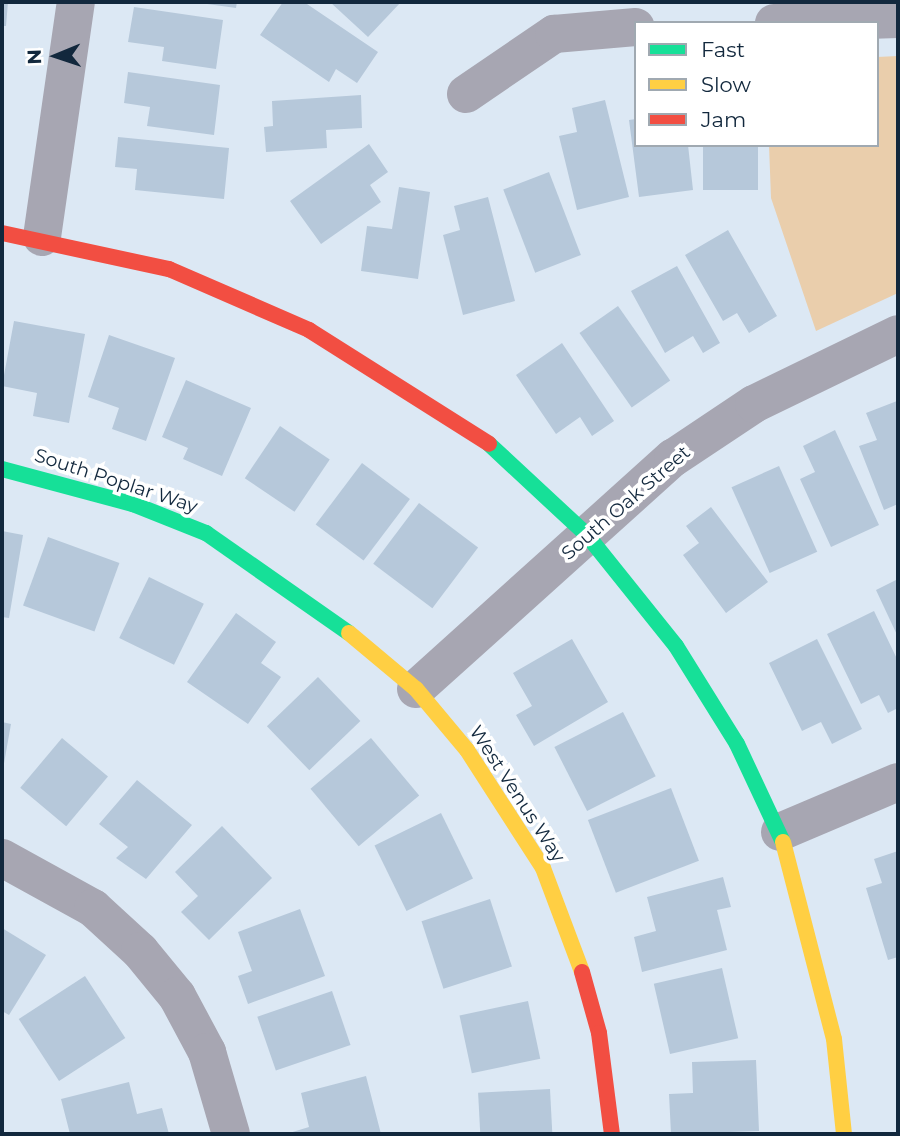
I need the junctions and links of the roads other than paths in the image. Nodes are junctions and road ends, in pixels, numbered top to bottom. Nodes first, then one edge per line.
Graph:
1 (76, 2) edge
2 (898, 19) edge
3 (836, 21) edge
4 (634, 27) edge
5 (466, 94) dead end
6 (2, 233) edge
7 (42, 237) junction
8 (898, 334) edge
9 (2, 469) edge
10 (587, 535) junction
11 (416, 690) junction
12 (898, 782) edge
13 (779, 832) junction
14 (2, 858) edge
15 (231, 1134) edge
16 (612, 1134) edge
17 (845, 1134) edge

1 - 7 street
2 - 3 street
4 - 5 street
6 - 7 street
7 - 10 street
8 - 10 street, South Oak Street
9 - 11 street, South Poplar Way
10 - 11 street, South Oak Street
10 - 13 street
11 - 16 street, West Venus Way
12 - 13 street
13 - 17 street
14 - 15 street

